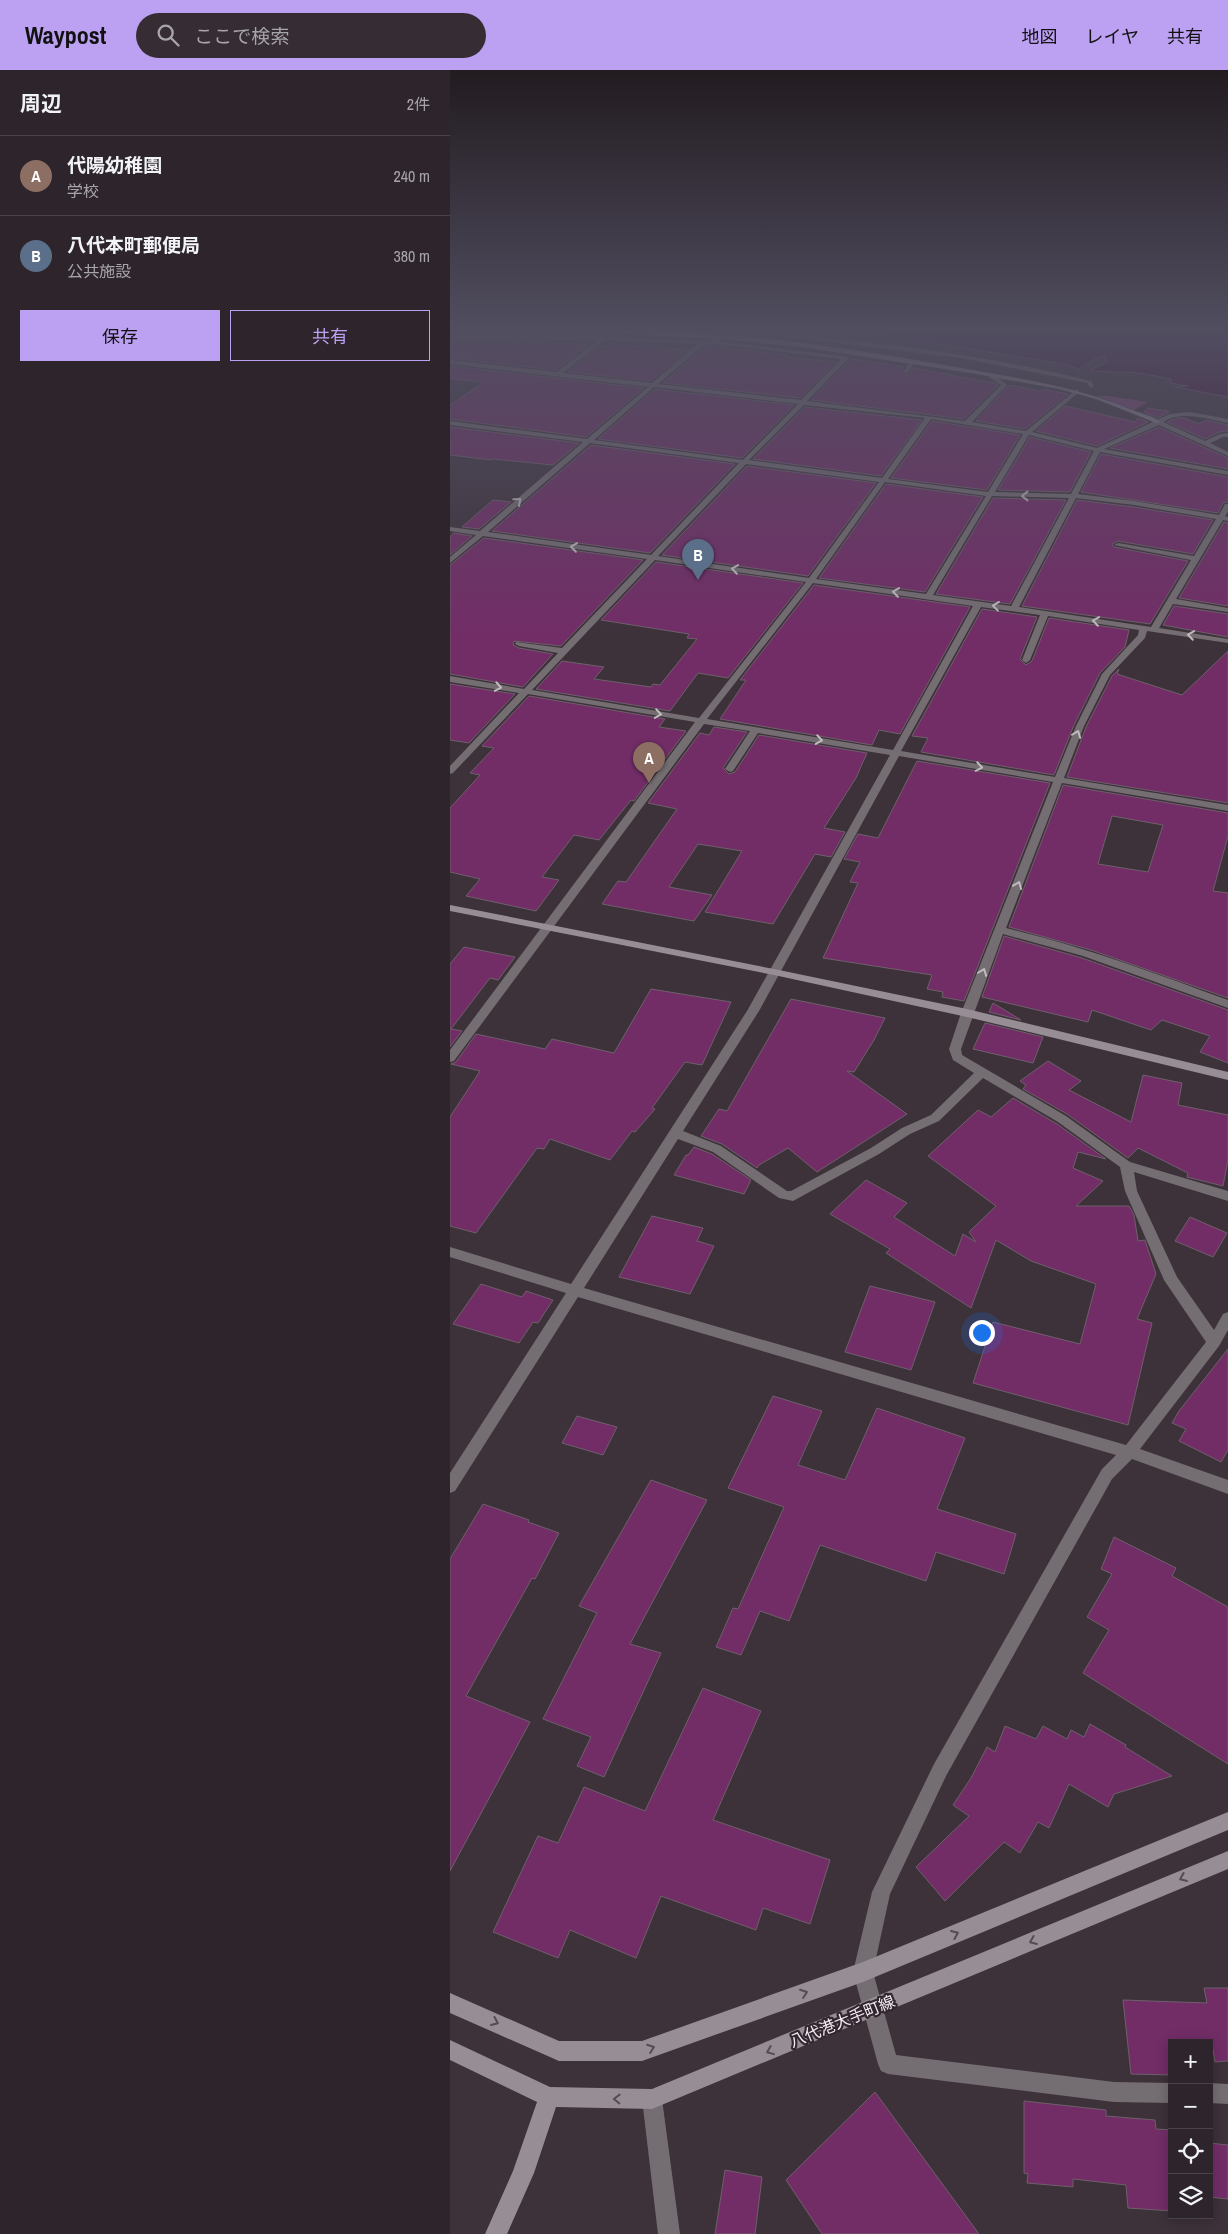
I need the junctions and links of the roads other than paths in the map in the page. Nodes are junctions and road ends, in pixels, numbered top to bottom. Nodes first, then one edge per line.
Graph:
1 (522, 433) edge
2 (596, 433) edge
3 (772, 433) edge
4 (918, 433) edge
5 (1028, 433) joint
6 (1134, 433) edge
7 (1184, 433) edge
8 (1228, 435) edge
9 (587, 441) junction
10 (1206, 442) junction
11 (1098, 450) junction
12 (1228, 454) edge
13 (744, 462) junction
14 (1228, 473) edge
15 (885, 480) junction
16 (989, 494) junction
17 (1074, 496) junction
18 (1228, 506) edge
19 (1224, 519) edge
20 (450, 529) edge
21 (482, 534) junction
22 (1118, 545) dead end
23 (652, 558) junction
24 (1196, 559) junction
25 (450, 561) edge
26 (812, 580) junction
27 (928, 597) junction
28 (1171, 601) junction
29 (978, 604) junction
30 (1014, 609) junction
31 (1228, 610) edge
32 (1045, 614) junction
33 (1149, 629) junction
34 (1228, 641) edge
35 (518, 644) dead end
36 (564, 651) junction
37 (1026, 660) dead end
38 (450, 679) edge
39 (526, 692) junction
40 (701, 721) junction
41 (755, 730) junction
42 (896, 753) junction
43 (730, 769) dead end
44 (450, 771) edge
45 (1060, 780) junction
46 (1228, 808) edge
47 (450, 908) edge
48 (548, 927) junction
49 (1000, 930) junction
50 (774, 972) junction
51 (1228, 1004) edge
52 (967, 1013) junction
53 (450, 1058) edge
54 (982, 1072) junction
55 (1228, 1076) edge
56 (676, 1133) junction
57 (1126, 1165) junction
58 (1228, 1196) edge
59 (450, 1252) edge
60 (576, 1291) junction
61 (1228, 1318) edge
62 (1214, 1342) junction
63 (1129, 1452) junction
64 (450, 1486) edge
65 (1228, 1487) edge
66 (1228, 1821) edge
67 (1228, 1860) edge
68 (863, 1972) junction
69 (450, 2003) edge
70 (872, 2009) junction
71 (450, 2050) edge
72 (1168, 2093) edge
73 (1213, 2093) edge
74 (1228, 2094) edge
75 (549, 2097) junction
76 (652, 2099) junction
77 (496, 2234) edge
78 (669, 2234) edge

1 - 9 street
2 - 9 street
3 - 13 street
4 - 15 street
5 - 11 street
5 - 16 street
6 - 11 street
7 - 10 street
8 - 10 street
9 - 13 street
21 -> 9 street
10 - 12 street
11 - 14 street
11 - 17 street
13 - 15 street
13 - 23 street
15 - 16 street
15 - 26 street
17 -> 16 street
16 - 27 street
17 - 19 street
17 - 30 street
18 - 19 street
19 - 24 street
20 - 21 street
23 -> 21 street
21 - 25 street
22 - 24 street
26 -> 23 street
23 - 36 street
24 - 28 street
27 -> 26 street
26 - 40 street
27 - 29 street
28 - 31 street
28 - 33 street
30 -> 29 street
29 - 42 street
30 - 32 street
33 -> 32 street
32 - 37 street
34 -> 33 street
45 -> 33 street
35 - 36 street
36 - 39 street
38 -> 39 street
39 -> 40 street
39 - 44 street
40 - 41 street
40 - 48 street
41 -> 42 street
41 - 43 street
42 -> 45 street
42 - 50 street
45 - 46 street
49 -> 45 street
47 - 48 street
48 - 50 street
48 - 53 street
49 - 51 street
52 -> 49 street
50 - 52 street
50 - 56 street
52 - 54 street
52 - 55 street
54 - 56 street
54 - 57 street
56 - 60 street
57 - 58 street
57 - 62 street
59 - 60 street
60 - 63 street
60 - 64 street
61 - 62 street
62 - 63 street
63 - 65 street
63 - 68 street
68 -> 66 street
67 -> 70 street, 八代港大手町線
69 -> 68 street
68 - 70 street
70 - 72 street
70 -> 76 street, 八代港大手町線
71 - 75 street, 八代港大手町線
73 - 74 street
76 -> 75 street, 八代港大手町線
75 - 77 street
76 - 78 street

